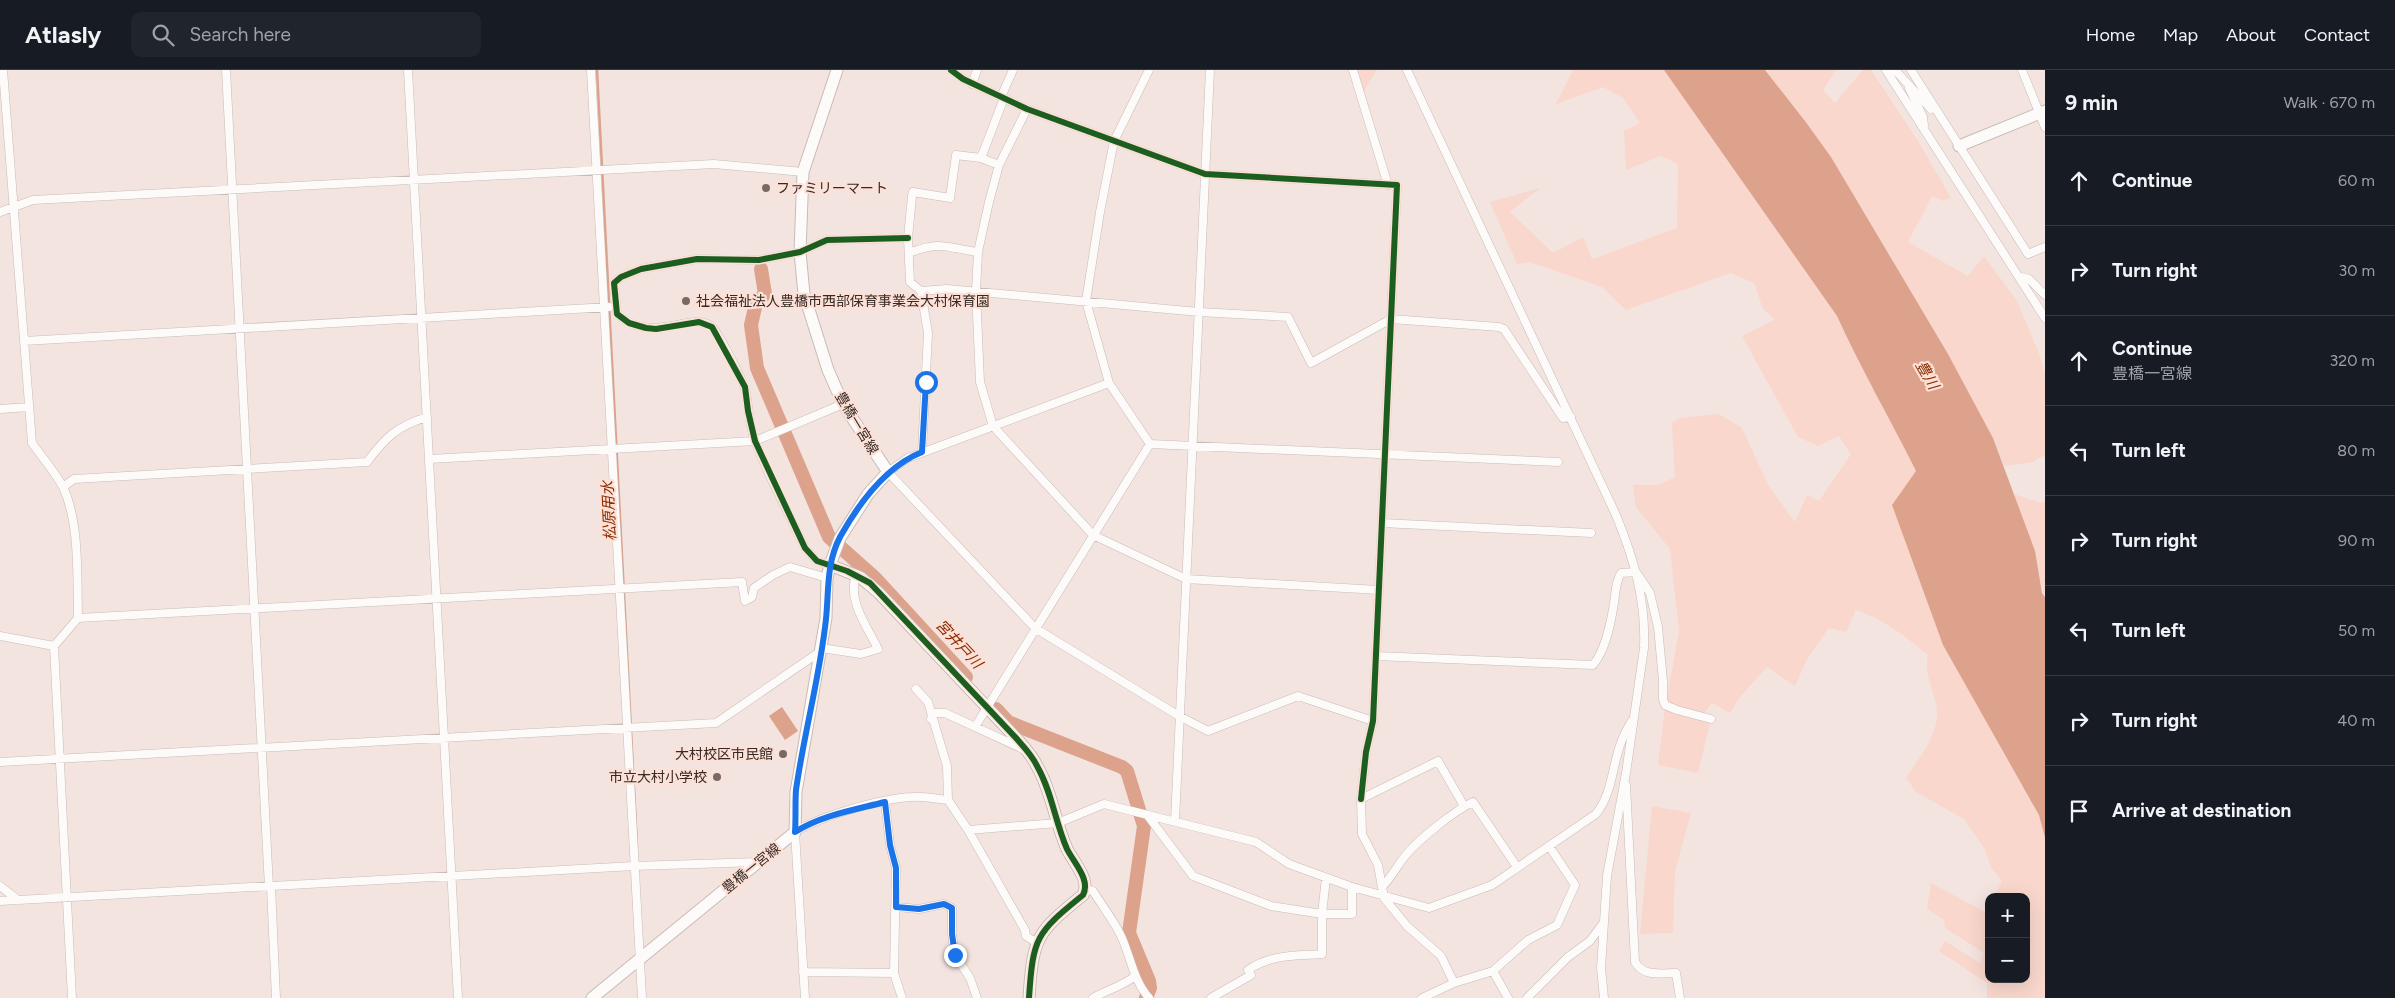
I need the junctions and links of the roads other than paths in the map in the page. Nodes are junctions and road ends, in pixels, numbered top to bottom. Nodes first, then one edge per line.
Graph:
1 (3, 70) edge
2 (226, 70) edge
3 (408, 70) edge
4 (591, 70) edge
5 (837, 70) edge
6 (951, 70) edge
7 (977, 70) edge
8 (1013, 70) edge
9 (1149, 70) edge
10 (1210, 70) edge
11 (1352, 70) edge
12 (1407, 70) edge
13 (1886, 70) edge
14 (1895, 70) edge
15 (1901, 70) edge
16 (1911, 70) edge
17 (2022, 70) edge
18 (1905, 80) junction
19 (972, 84) junction
20 (1002, 97) junction
21 (1027, 109) junction
22 (2042, 113) edge
23 (1946, 125) junction
24 (2045, 127) edge
25 (1925, 130) junction
26 (1114, 140) junction
27 (1959, 146) junction
28 (981, 158) junction
29 (999, 166) junction
30 (600, 170) junction
31 (803, 172) junction
32 (1205, 174) junction
33 (413, 180) junction
34 (1388, 185) junction
35 (233, 190) junction
36 (14, 207) junction
37 (0, 212) edge
38 (908, 238) junction
39 (2045, 247) edge
40 (800, 252) junction
41 (978, 252) junction
42 (909, 253) junction
43 (2021, 277) junction
44 (921, 291) junction
45 (976, 291) junction
46 (2045, 295) edge
47 (1086, 301) junction
48 (609, 307) junction
49 (1199, 312) junction
50 (423, 318) junction
51 (2045, 318) edge
52 (1391, 319) junction
53 (239, 329) junction
54 (24, 341) junction
55 (1109, 383) junction
56 (843, 404) junction
57 (29, 407) junction
58 (0, 409) edge
59 (427, 417) junction
60 (1571, 417) junction
61 (993, 426) junction
62 (755, 441) junction
63 (1150, 444) junction
64 (1192, 446) junction
65 (615, 449) junction
66 (922, 452) junction
67 (1385, 456) junction
68 (430, 459) junction
69 (1558, 462) dead end
70 (247, 468) junction
71 (888, 472) junction
72 (63, 487) junction
73 (1382, 523) junction
74 (1591, 533) dead end
75 (1093, 535) junction
76 (830, 565) junction
77 (1636, 572) junction
78 (856, 575) junction
79 (827, 578) junction
80 (1186, 579) junction
81 (622, 589) junction
82 (1379, 590) junction
83 (436, 598) junction
84 (254, 608) junction
85 (78, 618) junction
86 (1035, 628) junction
87 (0, 636) edge
88 (54, 646) junction
89 (821, 650) junction
90 (1376, 656) junction
91 (916, 689) dead end
92 (989, 703) junction
93 (1634, 715) junction
94 (1180, 716) junction
95 (931, 719) junction
96 (1711, 719) dead end
97 (1373, 721) junction
98 (630, 727) junction
99 (975, 727) junction
100 (444, 738) junction
101 (262, 747) junction
102 (1027, 751) junction
103 (60, 758) junction
104 (0, 762) edge
105 (1626, 773) junction
106 (1361, 799) junction
107 (948, 800) junction
108 (885, 802) junction
109 (1464, 806) junction
110 (1146, 815) junction
111 (1174, 821) junction
112 (1058, 823) junction
113 (968, 830) junction
114 (795, 832) junction
115 (1549, 846) junction
116 (760, 862) junction
117 (637, 866) junction
118 (1517, 867) junction
119 (452, 878) junction
120 (1326, 878) junction
121 (0, 886) edge
122 (270, 887) junction
123 (1382, 887) junction
124 (1352, 888) junction
125 (1086, 890) junction
126 (67, 898) junction
127 (1384, 898) junction
128 (18, 900) junction
129 (0, 901) edge
130 (896, 907) junction
131 (1322, 914) junction
132 (1604, 922) junction
133 (1036, 943) junction
134 (639, 958) junction
135 (1493, 971) junction
136 (804, 972) junction
137 (894, 973) junction
138 (1135, 976) junction
139 (1454, 983) junction
140 (1141, 993) edge
141 (72, 998) edge
142 (276, 998) edge
143 (458, 998) edge
144 (592, 998) edge
145 (642, 998) edge
146 (805, 998) edge
147 (902, 998) edge
148 (977, 998) edge
149 (1029, 998) edge
150 (1093, 998) edge
151 (1149, 998) edge
152 (1212, 998) edge
153 (1422, 998) edge
154 (1508, 998) edge
155 (1528, 998) edge
156 (1604, 998) edge
157 (1680, 998) edge

1 - 36 street
2 - 35 street
3 - 33 street
4 - 30 street
5 - 31 main road, 豊橋一宮線
6 - 19 street
7 - 19 street
8 - 20 street
9 - 26 street
10 - 32 street
11 - 34 street
12 - 60 street
13 - 25 street
14 - 18 street
15 - 18 street
16 - 23 street
17 - 22 street
18 - 23 street
18 - 25 street
19 - 20 street
20 - 21 street
20 - 28 street
21 - 26 street
21 - 29 street
22 - 24 street
22 - 27 main road
23 - 27 street
25 - 43 street
26 - 32 street
26 - 47 street
27 - 39 street
28 - 29 street
28 - 38 street
29 - 41 street
30 - 31 street
30 - 33 street
30 - 48 street
31 - 40 main road, 豊橋一宮線
32 - 34 street
32 - 49 street
33 - 35 street
33 - 50 street
34 - 52 street
35 - 36 street
35 - 53 street
36 - 37 street
36 - 54 street
38 - 40 street
38 - 42 street
40 - 48 street
40 - 56 main road, 豊橋一宮線
41 - 42 street
41 - 45 street
42 - 44 street
43 - 46 street
43 - 51 street
44 - 45 street
44 - 66 street
45 - 47 street
45 - 61 street
47 - 49 street
47 - 55 street
48 - 50 street
48 - 62 street
48 - 65 street
49 - 52 street
49 - 64 street
50 - 53 street
50 - 59 street
52 - 60 street
52 - 67 street
53 - 54 street
53 - 70 street
54 - 57 street
55 - 61 street
55 - 63 street
56 - 62 street
56 - 71 main road, 豊橋一宮線
57 - 58 street
57 - 72 street
59 - 68 street
59 - 70 street
60 - 77 street
61 - 66 street
61 - 75 street
62 - 65 street
62 - 76 street
63 - 64 street
63 - 75 street
64 - 67 street
64 - 80 street
65 - 68 street
65 - 81 street
66 - 71 street
67 - 69 street
67 - 73 street
68 - 83 street
70 - 72 street
70 - 84 street
71 - 76 main road
71 - 86 street
72 - 85 street
73 - 74 street
73 - 82 street
75 - 80 street
75 - 86 street
76 - 78 main road
76 - 79 main road
77 - 90 street
77 - 93 street
77 - 96 street
78 - 89 street
78 - 92 main road
79 - 81 street
79 - 89 main road
80 - 82 street
80 - 94 street
81 - 83 street
81 - 98 street
82 - 90 street
83 - 84 street
83 - 100 street
84 - 85 street
84 - 101 street
85 - 88 street
86 - 92 street
86 - 94 street
87 - 88 street
88 - 103 street
89 - 98 street
89 - 114 main road
90 - 97 street
91 - 95 street
92 - 99 street
92 - 102 main road
93 - 105 street
93 - 115 street
94 - 97 street
94 - 111 street
95 - 99 street
95 - 107 street
97 - 106 street
98 - 100 street
98 - 117 street
99 - 102 street
100 - 101 street
100 - 119 street
101 - 103 street
101 - 122 street
102 - 112 main road
103 - 104 street
103 - 126 street
105 - 132 street
105 - 157 street
106 - 109 street
106 - 123 street
107 - 108 street
107 - 113 street
108 - 114 street
108 - 130 street
109 - 118 street
109 - 123 street
110 - 111 street
110 - 112 street
110 - 131 street
111 - 120 street
112 - 113 street
112 - 125 main road
113 - 133 street
114 - 116 main road, 豊橋一宮線
114 - 136 street
115 - 118 street
115 - 135 street
116 - 117 street
116 - 134 main road, 豊橋一宮線
117 - 119 street
117 - 134 street
118 - 127 street
119 - 122 street
119 - 143 street
120 - 124 street
120 - 131 street
121 - 128 street
122 - 126 street
122 - 142 street
123 - 127 street
124 - 127 street
124 - 131 street
125 - 133 main road
125 - 138 street
126 - 128 street
126 - 141 street
127 - 139 street
128 - 129 street
130 - 137 street
130 - 148 street
131 - 152 street
132 - 155 street
132 - 156 street
133 - 149 main road
134 - 144 main road, 豊橋一宮線
134 - 145 street
135 - 139 street
135 - 154 street
136 - 137 street
136 - 146 street
137 - 147 street
138 - 140 street
138 - 150 street
139 - 153 street
140 - 151 street

